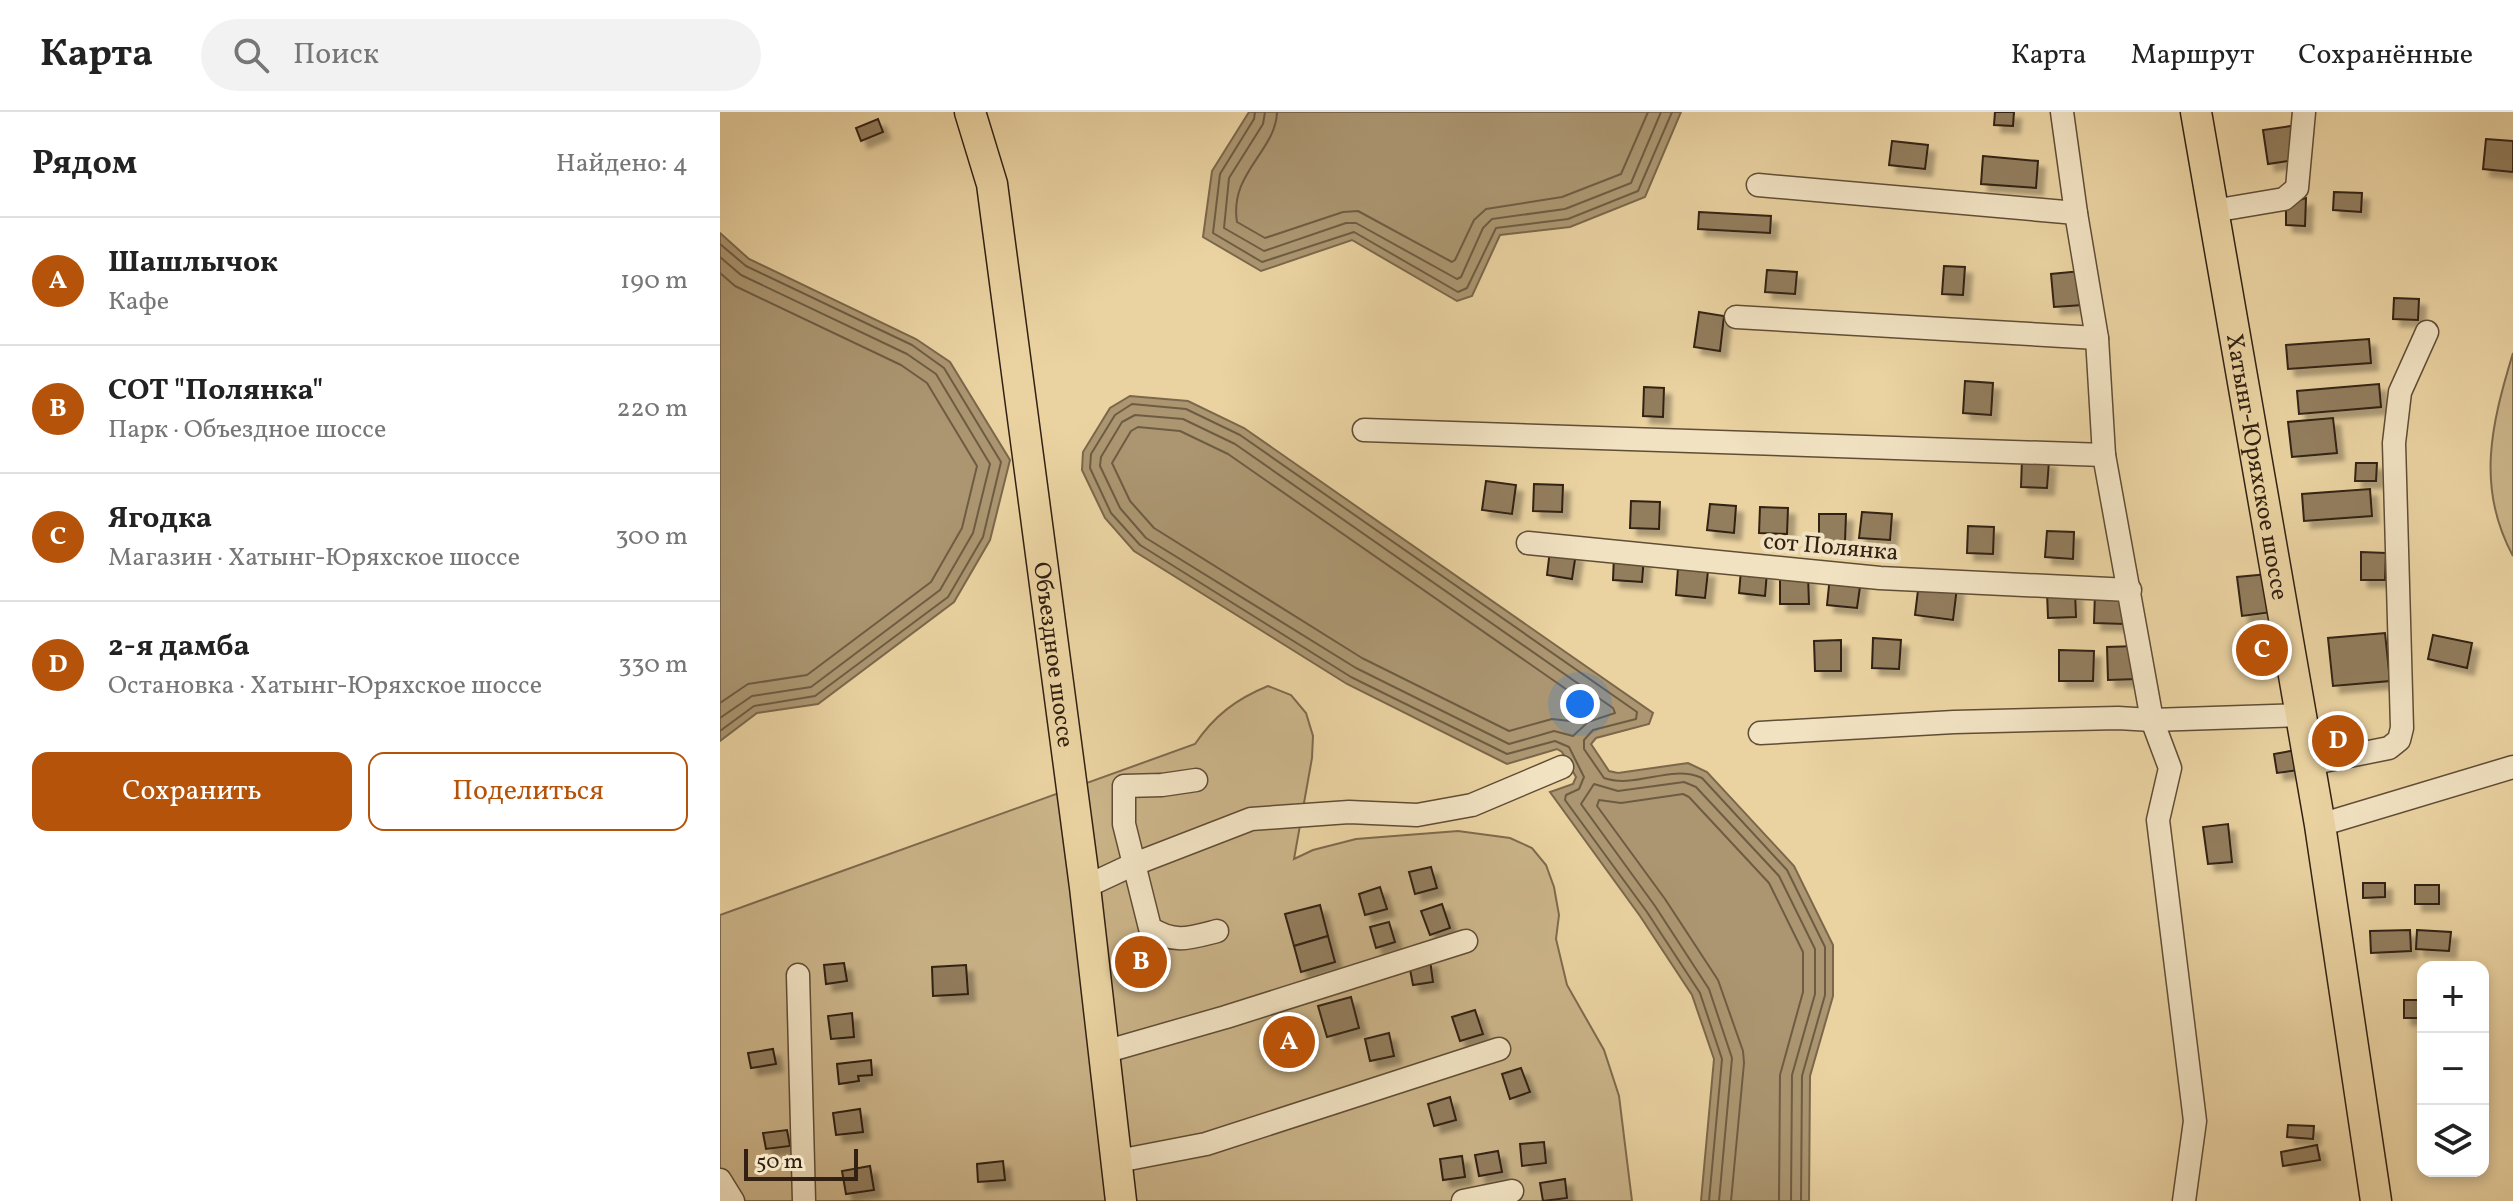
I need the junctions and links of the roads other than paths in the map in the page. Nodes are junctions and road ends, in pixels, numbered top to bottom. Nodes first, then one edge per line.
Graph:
1 (970, 112) edge
2 (2062, 112) edge
3 (2196, 112) edge
4 (2304, 112) edge
5 (1758, 185) dead end
6 (2213, 211) junction
7 (2076, 213) junction
8 (1736, 317) dead end
9 (2427, 332) dead end
10 (2097, 338) junction
11 (1364, 430) dead end
12 (2104, 455) junction
13 (1528, 543) dead end
14 (2130, 590) junction
15 (2300, 715) junction
16 (2152, 720) junction
17 (1760, 733) dead end
18 (2309, 764) junction
19 (1562, 767) dead end
20 (2513, 767) edge
21 (1196, 780) dead end
22 (2320, 825) junction
23 (1132, 865) junction
24 (1085, 887) junction
25 (1217, 931) dead end
26 (1466, 941) dead end
27 (798, 975) dead end
28 (1499, 1049) dead end
29 (1104, 1052) junction
30 (1118, 1161) junction
31 (720, 1180) edge
32 (1512, 1191) dead end
33 (733, 1201) edge
34 (804, 1201) edge
35 (1121, 1201) edge
36 (1463, 1201) edge
37 (2184, 1201) edge
38 (2376, 1201) edge

1 - 24 main road, Объездное шоссе
2 - 7 street
3 - 6 main road, Хатынг-Юряхское шоссе
4 - 6 street
5 - 7 street
6 - 15 main road, Хатынг-Юряхское шоссе
7 - 10 street
8 - 10 street
9 - 18 street
10 - 12 street
11 - 12 street
12 - 14 street
13 - 14 street, сот Полянка
14 - 16 street
15 - 16 street
15 - 18 main road, Хатынг-Юряхское шоссе
16 - 17 street
16 - 37 street
18 - 22 main road, Хатынг-Юряхское шоссе
19 - 23 street
20 - 22 street
21 - 23 street
22 - 38 main road, Хатынг-Юряхское шоссе
23 - 24 street
23 - 25 street
24 - 29 main road, Объездное шоссе
26 - 29 street
27 - 34 street
28 - 30 street
29 - 30 main road, Объездное шоссе
30 - 35 main road, Объездное шоссе
31 - 33 street
32 - 36 street

